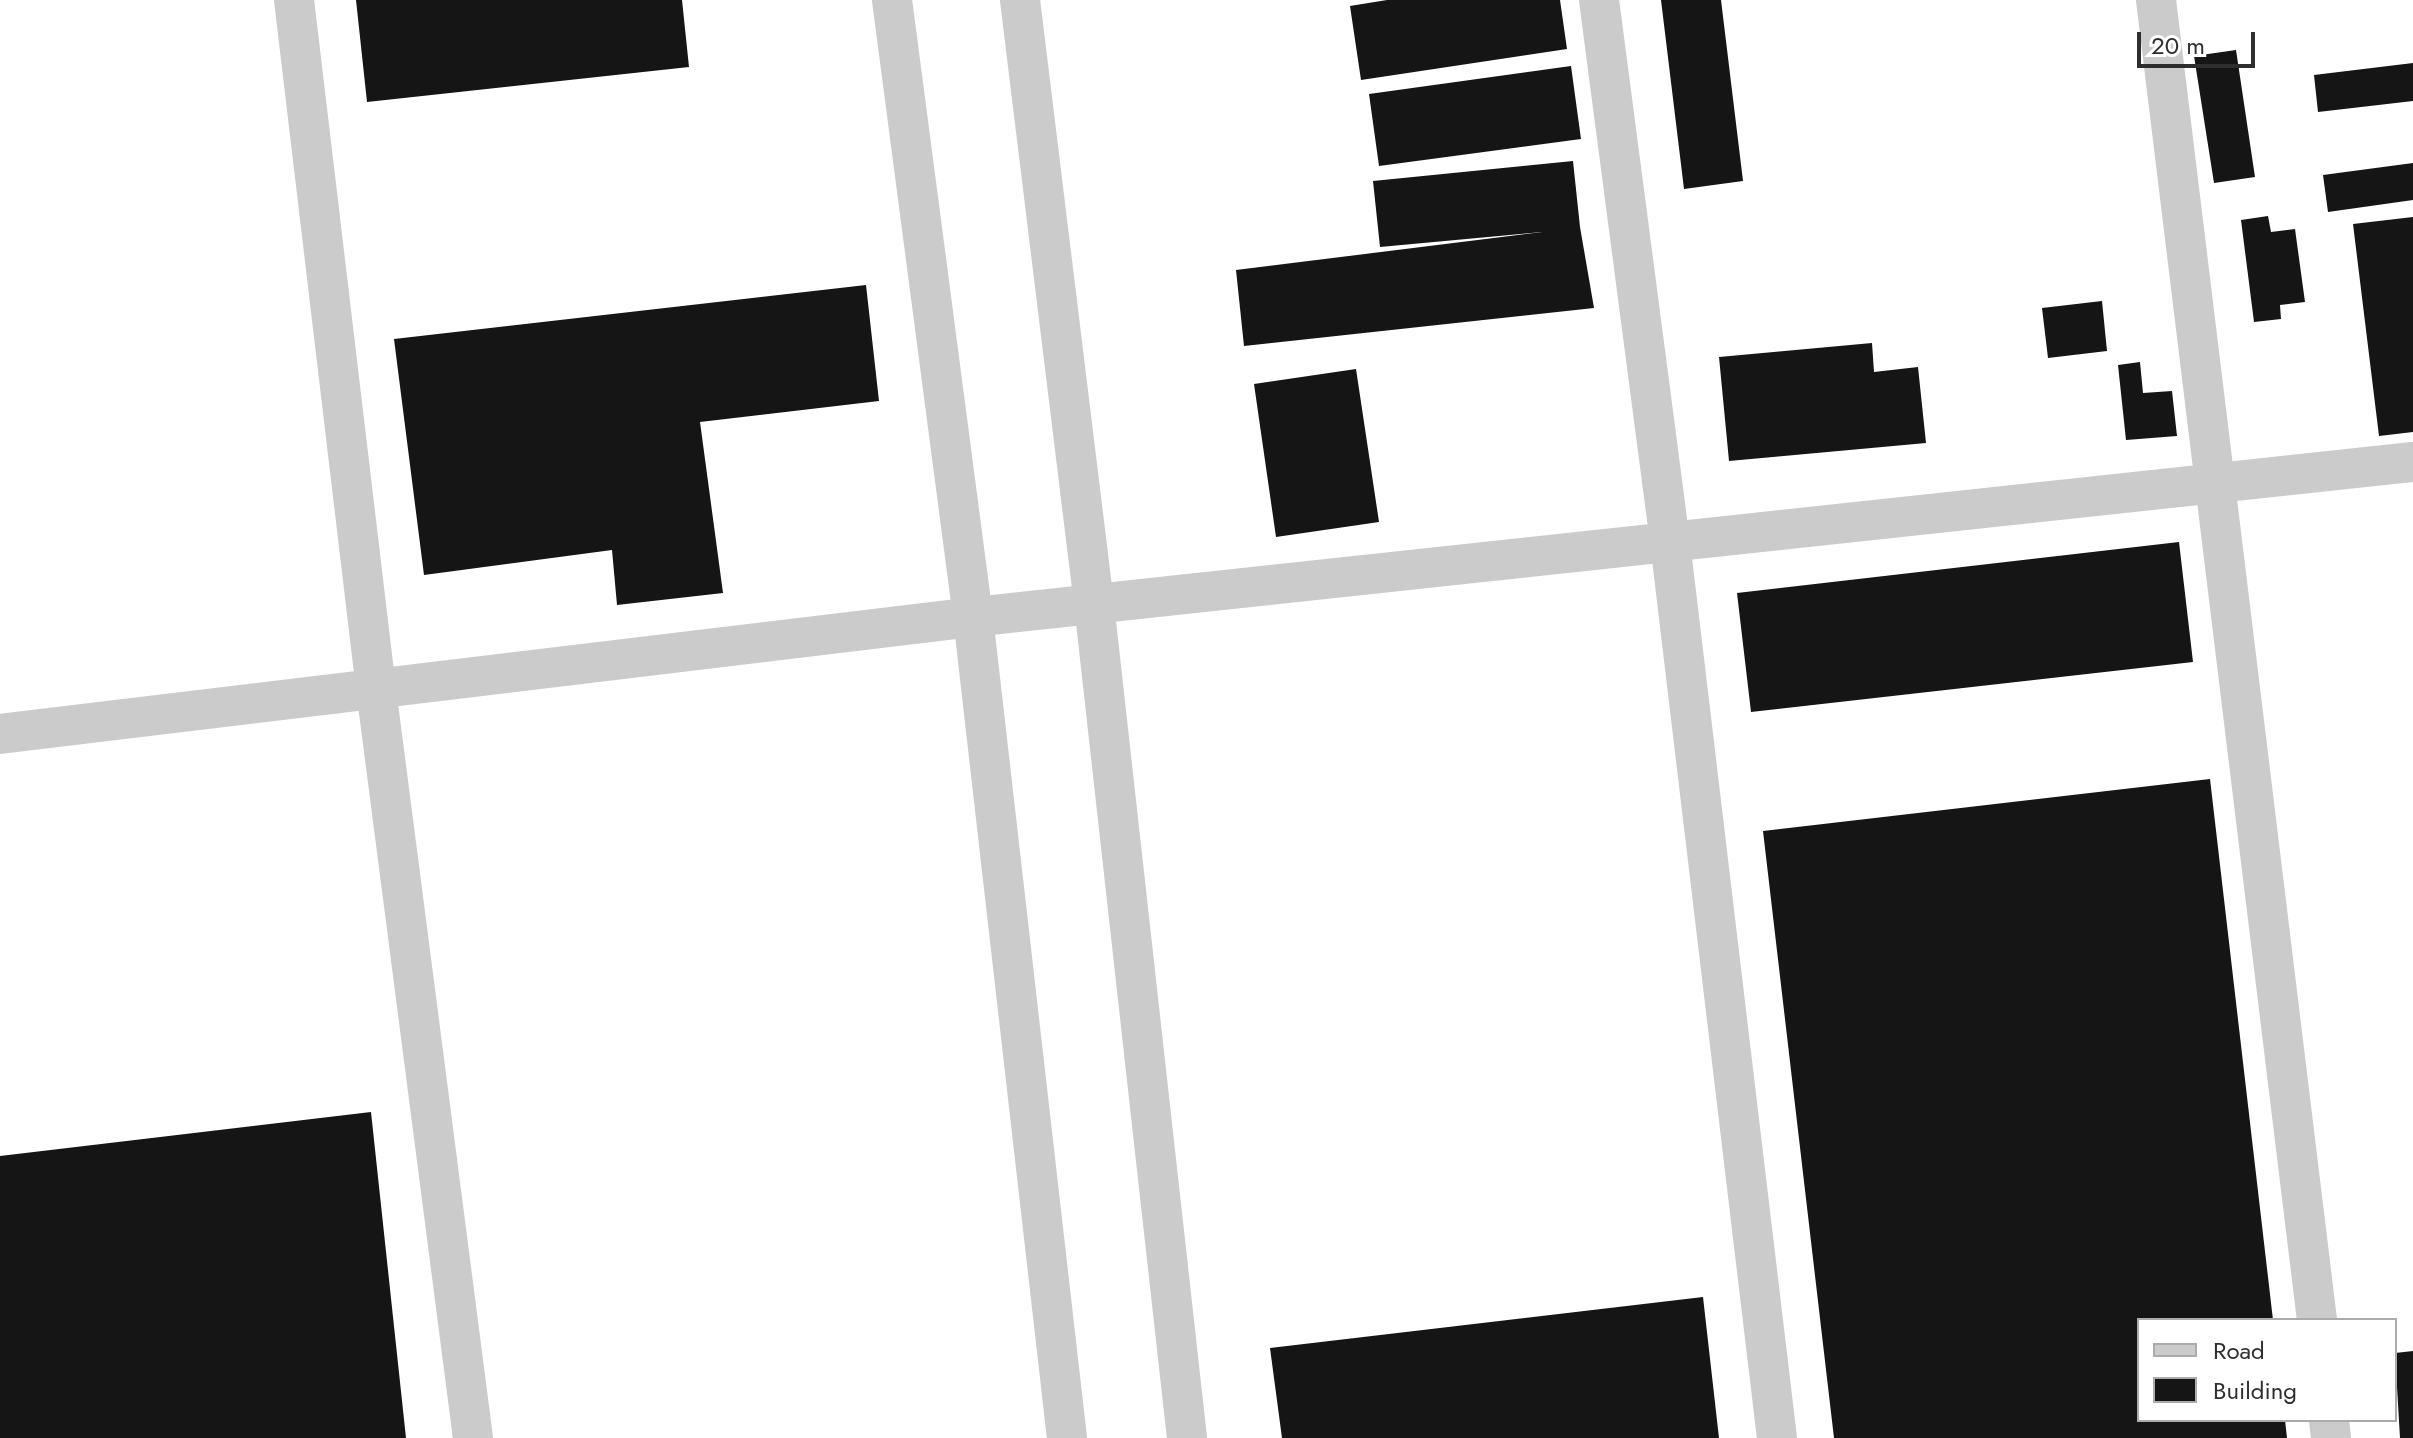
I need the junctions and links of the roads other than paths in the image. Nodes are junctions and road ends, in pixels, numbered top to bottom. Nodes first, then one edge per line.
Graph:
1 (294, 0) edge
2 (892, 0) edge
3 (1020, 0) edge
4 (1599, 0) edge
5 (2156, 0) edge
6 (2413, 462) edge
7 (2217, 484) junction
8 (1670, 542) junction
9 (1094, 604) junction
10 (973, 617) junction
11 (376, 689) junction
12 (0, 734) edge
13 (2317, 1318) edge
14 (473, 1438) edge
15 (1067, 1438) edge
16 (1187, 1438) edge
17 (1777, 1438) edge

1 - 11 lane
2 - 10 lane
3 - 9 lane
4 - 8 lane
5 - 7 lane
6 - 7 lane
7 - 8 lane
7 - 13 lane
8 - 9 lane
8 - 17 lane
9 - 10 lane
9 - 16 lane
10 - 11 lane
10 - 15 lane
11 - 12 lane
11 - 14 lane

